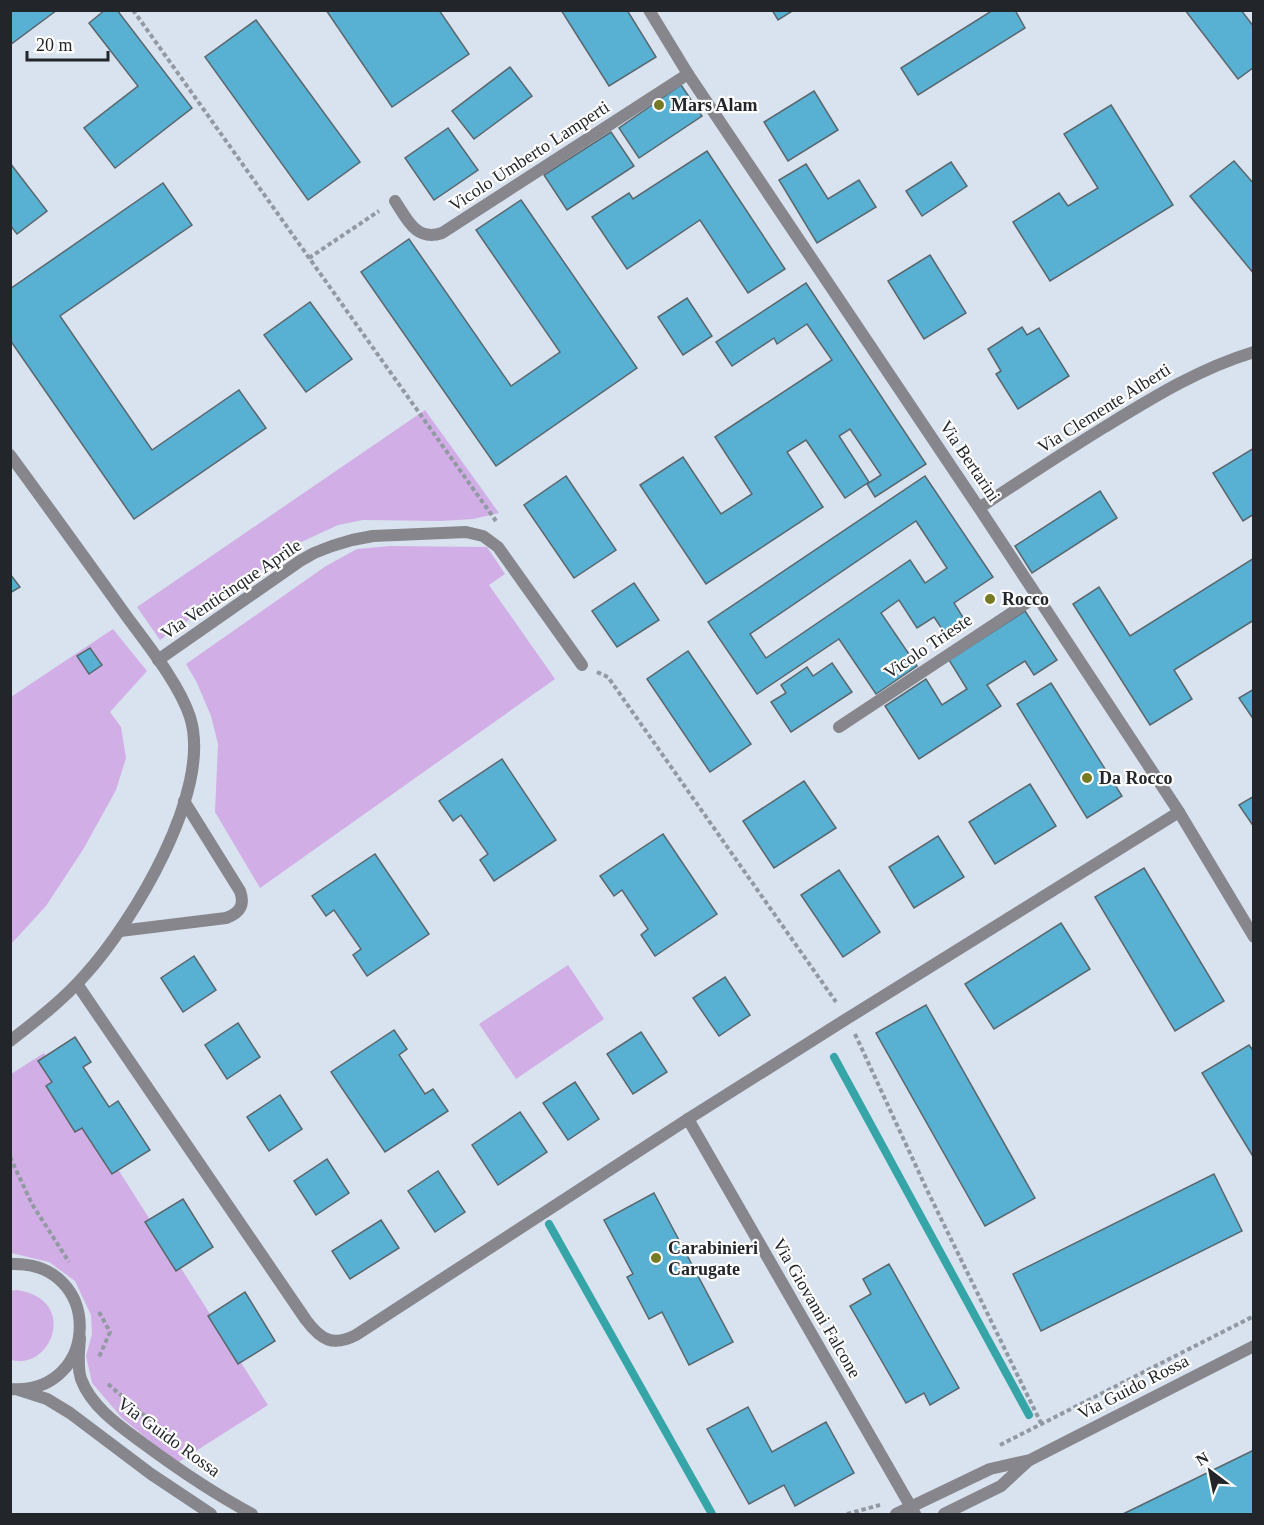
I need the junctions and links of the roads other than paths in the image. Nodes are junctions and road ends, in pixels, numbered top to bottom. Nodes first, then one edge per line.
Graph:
1 (649, 10) edge
2 (688, 74) junction
3 (395, 201) road end
4 (1254, 352) edge
5 (10, 455) edge
6 (979, 508) junction
7 (1037, 596) junction
8 (158, 660) junction
9 (582, 665) road end
10 (839, 727) dead end
11 (184, 801) junction
12 (1179, 812) junction
13 (120, 931) junction
14 (1254, 937) edge
15 (77, 984) junction
16 (10, 1041) edge
17 (688, 1119) junction
18 (10, 1264) edge
19 (80, 1338) junction
20 (1254, 1346) edge
21 (15, 1390) edge
22 (1030, 1460) junction
23 (913, 1511) edge
24 (211, 1515) edge
25 (252, 1515) edge
26 (896, 1515) edge
27 (944, 1515) edge

1 - 2 street, Via Bertarini
2 - 3 street, Vicolo Umberto Lamperti
2 - 6 street, Via Bertarini
4 - 6 street, Via Clemente Alberti
5 - 8 street, Via Venticinque Aprile
6 - 7 street, Via Bertarini
7 - 10 street, Vicolo Trieste
7 - 12 street, Via Bertarini
8 - 9 street, Via Venticinque Aprile
8 - 11 street, Via Venticinque Aprile
11 - 13 street, Via Venticinque Aprile
11 - 13 street
12 - 14 street, Via Bertarini
12 - 17 street
13 - 15 street, Via Venticinque Aprile
15 - 16 street, Via Venticinque Aprile
15 - 17 street
17 - 23 street, Via Giovanni Falcone
18 - 19 street, Via Guido Rossa
19 - 21 street
19 - 25 street, Via Guido Rossa
20 - 22 street, Via Guido Rossa
21 - 24 street
22 - 23 street, Via Guido Rossa
22 - 27 street, Via Guido Rossa
23 - 26 street, Via Guido Rossa

